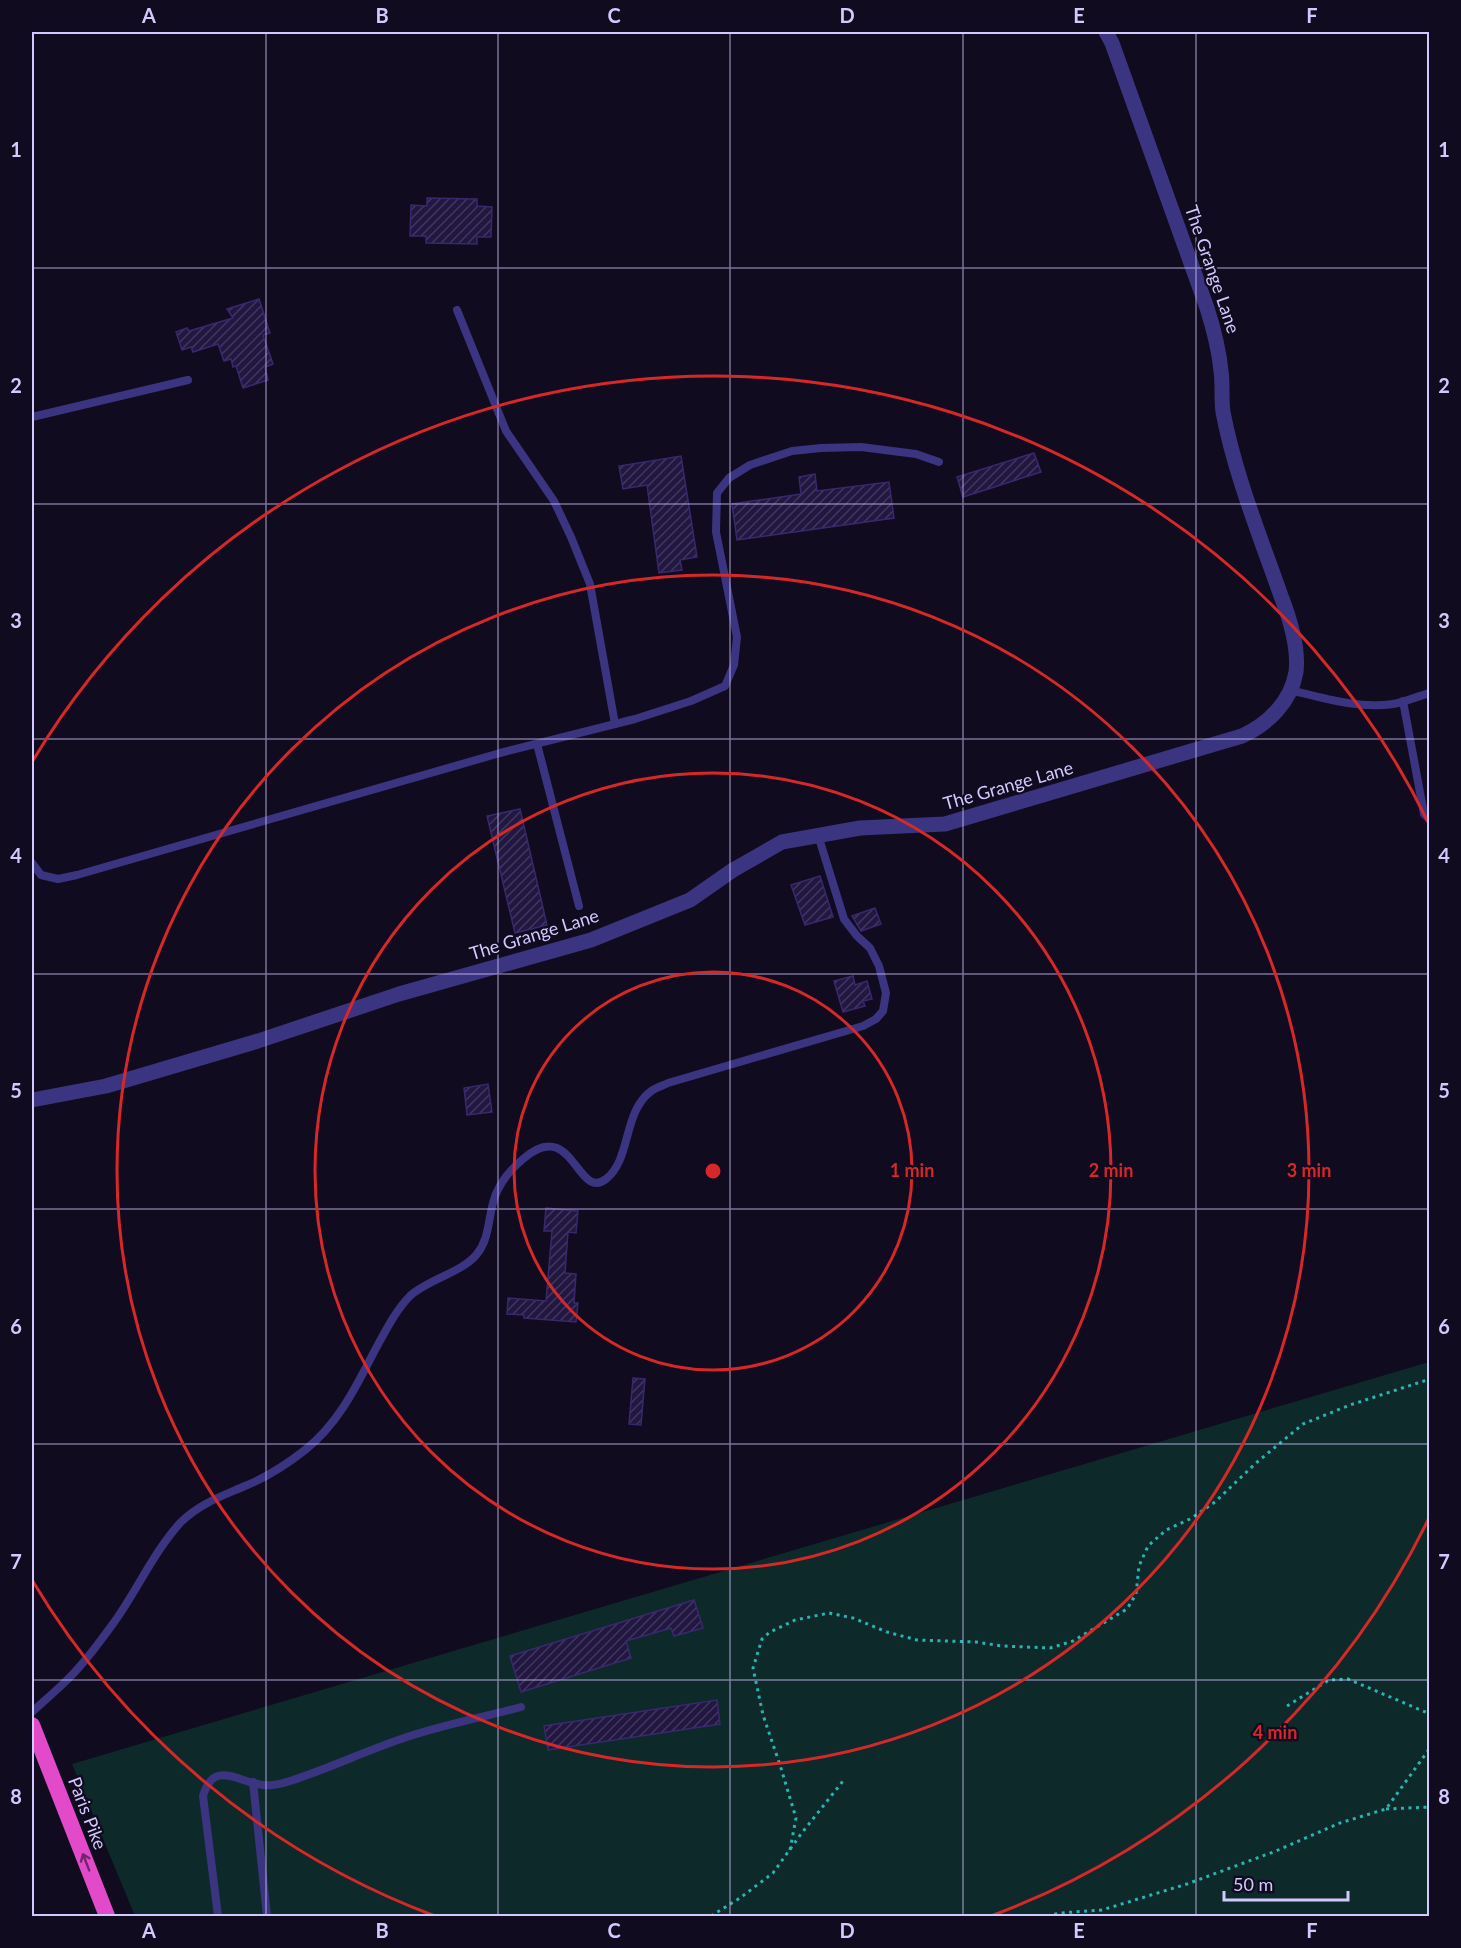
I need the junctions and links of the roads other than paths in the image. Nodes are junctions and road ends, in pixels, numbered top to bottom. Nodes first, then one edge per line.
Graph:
1 (1106, 32) edge
2 (457, 310) dead end
3 (188, 380) dead end
4 (32, 417) edge
5 (939, 462) dead end
6 (1290, 690) junction
7 (1430, 693) edge
8 (1403, 701) junction
9 (615, 724) junction
10 (537, 744) junction
11 (1430, 820) edge
12 (818, 836) junction
13 (32, 862) edge
14 (579, 906) dead end
15 (32, 1100) edge
16 (521, 1707) dead end
17 (32, 1712) edge
18 (32, 1725) edge
19 (253, 1782) junction
20 (107, 1917) edge
21 (218, 1917) edge
22 (267, 1917) edge

1 - 6 street, The Grange Lane
2 - 9 lane
3 - 4 lane
5 - 9 lane
6 - 8 lane
6 - 12 street, The Grange Lane
7 - 8 lane
8 - 11 lane
9 - 10 lane
10 - 13 lane
10 - 14 lane
12 - 15 street, The Grange Lane
12 - 17 lane
16 - 19 lane
20 -> 18 highway, Paris Pike
19 - 21 lane
19 - 22 lane

